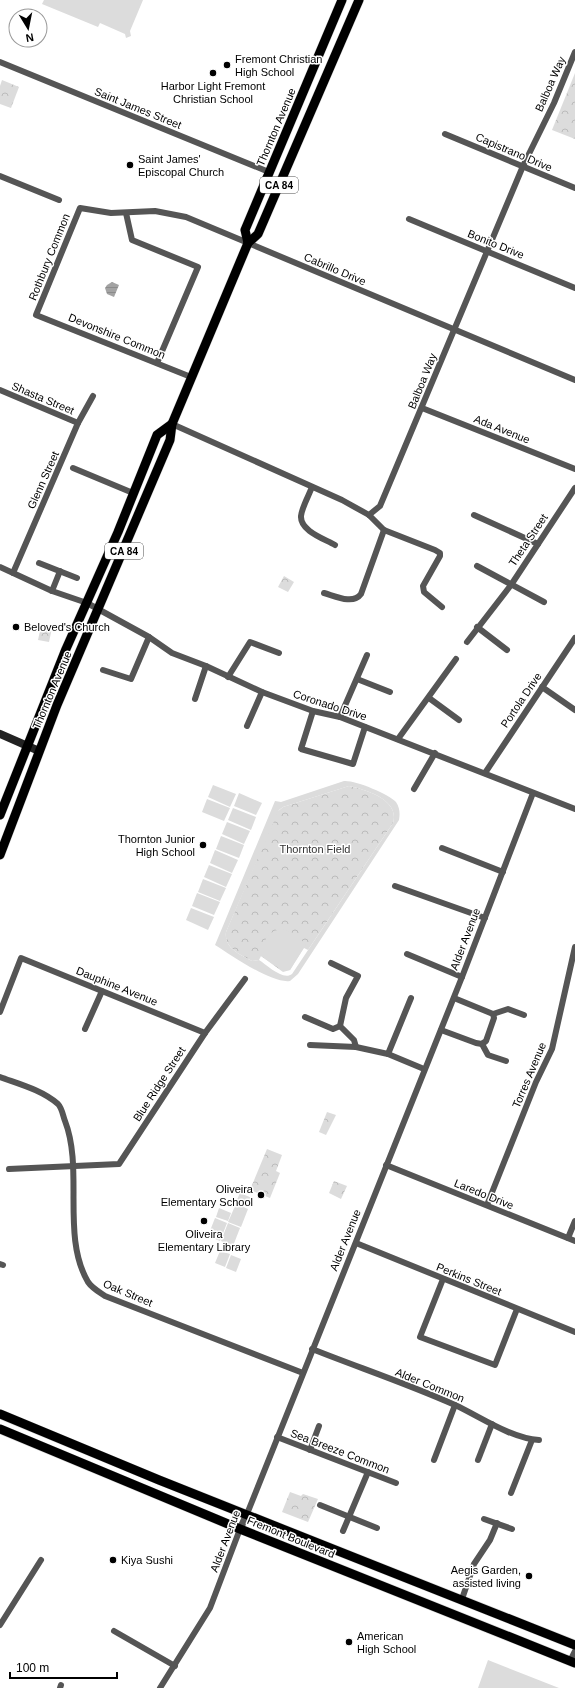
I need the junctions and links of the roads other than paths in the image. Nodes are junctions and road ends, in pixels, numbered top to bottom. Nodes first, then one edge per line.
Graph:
1 (342, 0) edge
2 (358, 0) edge
3 (324, 42) junction
4 (575, 52) edge
5 (0, 62) edge
6 (330, 65) junction
7 (445, 134) dead end
8 (522, 166) junction
9 (269, 172) junction
10 (0, 176) edge
11 (575, 188) edge
12 (59, 200) dead end
13 (80, 208) joint
14 (126, 213) junction
15 (409, 219) dead end
16 (248, 243) junction
17 (487, 252) junction
18 (575, 288) edge
19 (36, 314) joint
20 (454, 329) junction
21 (156, 363) junction
22 (191, 376) junction
23 (575, 380) edge
24 (0, 390) edge
25 (93, 396) dead end
26 (422, 408) junction
27 (78, 424) junction
28 (172, 424) junction
29 (73, 468) dead end
30 (575, 469) edge
31 (312, 487) junction
32 (575, 488) edge
33 (133, 492) junction
34 (369, 515) junction
35 (474, 515) dead end
36 (384, 530) junction
37 (538, 544) junction
38 (335, 545) dead end
39 (39, 563) dead end
40 (477, 566) dead end
41 (0, 567) edge
42 (60, 571) junction
43 (13, 573) junction
44 (77, 578) dead end
45 (511, 585) junction
46 (52, 591) junction
47 (324, 592) dead end
48 (544, 602) dead end
49 (87, 603) junction
50 (442, 607) dead end
51 (99, 610) junction
52 (478, 627) junction
53 (149, 637) junction
54 (575, 638) edge
55 (467, 642) dead end
56 (507, 650) dead end
57 (279, 653) dead end
58 (367, 655) dead end
59 (456, 660) dead end
60 (206, 666) junction
61 (103, 670) dead end
62 (228, 677) junction
63 (357, 679) junction
64 (542, 687) junction
65 (262, 692) junction
66 (390, 692) dead end
67 (429, 698) junction
68 (195, 699) dead end
69 (575, 710) edge
70 (313, 711) junction
71 (340, 717) junction
72 (459, 720) dead end
73 (247, 726) dead end
74 (365, 727) junction
75 (0, 734) edge
76 (398, 739) junction
77 (26, 746) junction
78 (39, 751) junction
79 (435, 753) junction
80 (485, 773) junction
81 (414, 789) dead end
82 (533, 793) junction
83 (575, 809) edge
84 (0, 815) edge
85 (442, 848) dead end
86 (0, 855) edge
87 (503, 872) junction
88 (395, 886) dead end
89 (485, 918) junction
90 (575, 947) edge
91 (407, 954) dead end
92 (331, 963) dead end
93 (462, 977) junction
94 (245, 979) dead end
95 (102, 991) junction
96 (411, 998) dead end
97 (454, 998) junction
98 (0, 1012) edge
99 (493, 1014) junction
100 (524, 1015) dead end
101 (305, 1017) dead end
102 (340, 1026) junction
103 (85, 1029) dead end
104 (441, 1030) junction
105 (205, 1033) junction
106 (482, 1044) junction
107 (310, 1045) dead end
108 (356, 1047) junction
109 (388, 1054) junction
110 (506, 1061) dead end
111 (424, 1069) junction
112 (0, 1077) edge
113 (386, 1165) junction
114 (73, 1166) junction
115 (9, 1169) dead end
116 (487, 1206) junction
117 (575, 1221) edge
118 (568, 1238) junction
119 (575, 1241) edge
120 (356, 1243) junction
121 (443, 1279) junction
122 (517, 1309) junction
123 (575, 1332) edge
124 (312, 1349) junction
125 (302, 1373) junction
126 (454, 1405) junction
127 (0, 1414) edge
128 (492, 1424) junction
129 (319, 1426) dead end
130 (0, 1429) edge
131 (277, 1437) junction
132 (532, 1440) junction
133 (539, 1440) dead end
134 (310, 1450) junction
135 (434, 1460) dead end
136 (478, 1460) dead end
137 (368, 1472) junction
138 (396, 1483) dead end
139 (511, 1493) dead end
140 (320, 1505) dead end
141 (247, 1514) junction
142 (349, 1517) junction
143 (484, 1519) dead end
144 (497, 1523) junction
145 (377, 1528) dead end
146 (240, 1529) junction
147 (512, 1529) dead end
148 (343, 1531) dead end
149 (41, 1560) dead end
150 (462, 1599) junction
151 (0, 1625) edge
152 (114, 1632) dead end
153 (575, 1644) edge
154 (575, 1651) edge
155 (573, 1662) edge
156 (174, 1666) junction
157 (160, 1688) edge

1 - 3 main road, Thornton Avenue / CA 84
2 - 6 main road, Thornton Avenue / CA 84
3 - 6 main road
3 - 9 main road, Thornton Avenue / CA 84
4 - 8 street, Balboa Way
5 - 9 street, Saint James Street
6 - 16 main road, Thornton Avenue / CA 84
7 - 8 street, Capistrano Drive
8 - 11 street, Capistrano Drive
8 - 17 street, Balboa Way
9 - 16 main road, Thornton Avenue / CA 84
10 - 12 street
13 - 14 street, Cabrillo Drive
13 - 19 street, Rothbury Common
14 - 16 street, Cabrillo Drive
14 - 21 street
15 - 17 street, Bonito Drive
16 - 20 street, Cabrillo Drive
16 - 22 main road, Thornton Avenue / CA 84
17 - 18 street, Bonito Drive
17 - 20 street, Balboa Way
19 - 21 street, Devonshire Common
20 - 23 street, Cabrillo Drive
20 - 26 street, Balboa Way
21 - 22 street, Devonshire Common
22 - 28 main road, Thornton Avenue / CA 84
24 - 27 street, Shasta Street
25 - 27 street, Glenn Street
26 - 30 street, Ada Avenue
26 - 34 street, Balboa Way
27 - 43 street, Glenn Street
28 - 31 street
28 - 33 main road, Thornton Avenue / CA 84
28 - 51 main road, Thornton Avenue / CA 84
29 - 33 street
31 - 34 street
31 - 38 street
32 - 37 street, Theta Street
33 - 49 main road, Thornton Avenue / CA 84
34 - 36 street
35 - 37 street
36 - 47 street
36 - 50 street
37 - 45 street, Theta Street
39 - 42 street
40 - 45 street
41 - 43 street, Coronado Drive
42 - 44 street
42 - 46 street
43 - 46 street, Coronado Drive
45 - 48 street
45 - 52 street, Theta Street
46 - 49 street, Coronado Drive
49 - 51 street, Coronado Drive
49 - 77 main road, Thornton Avenue / CA 84
51 - 53 street, Coronado Drive
51 - 78 main road, Thornton Avenue / CA 84
52 - 55 street, Theta Street
52 - 56 street
53 - 60 street, Coronado Drive
53 - 61 street
54 - 64 street, Portola Drive
57 - 62 street
58 - 63 street
59 - 67 street
60 - 62 street, Coronado Drive
60 - 68 street
62 - 65 street, Coronado Drive
63 - 66 street
63 - 71 street
64 - 69 street
64 - 80 street, Portola Drive
65 - 70 street, Coronado Drive
65 - 73 street
67 - 72 street
67 - 76 street
70 - 71 street, Coronado Drive
70 - 74 street
71 - 74 street, Coronado Drive
74 - 76 street, Coronado Drive
75 - 77 main road
76 - 79 street, Coronado Drive
77 - 78 main road
77 - 84 main road, Thornton Avenue / CA 84
78 - 86 main road, Thornton Avenue / CA 84
79 - 80 street, Coronado Drive
79 - 81 street
80 - 82 street, Coronado Drive
82 - 83 street, Coronado Drive
82 - 87 street, Alder Avenue
85 - 87 street
87 - 89 street, Alder Avenue
88 - 89 street
89 - 93 street, Alder Avenue
90 - 116 street, Torres Avenue
91 - 93 street
92 - 102 street
93 - 97 street, Alder Avenue
94 - 105 street, Blue Ridge Street
95 - 98 street, Dauphine Avenue
95 - 103 street
95 - 105 street, Dauphine Avenue
96 - 109 street
97 - 99 street
97 - 104 street, Alder Avenue
99 - 100 street
99 - 106 street
101 - 102 street
102 - 108 street
104 - 106 street
104 - 111 street, Alder Avenue
105 - 114 street, Blue Ridge Street
106 - 110 street
107 - 108 street
108 - 109 street
109 - 111 street
111 - 113 street, Alder Avenue
112 - 114 street, Oak Street
113 - 116 street, Laredo Drive
113 - 120 street, Alder Avenue
114 - 115 street
114 - 125 street, Oak Street
116 - 118 street, Laredo Drive
117 - 118 street
118 - 119 street, Laredo Drive
120 - 121 street, Perkins Street
120 - 124 street, Alder Avenue
121 - 122 street, Perkins Street
121 - 122 street
122 - 123 street, Perkins Street
124 - 125 street, Alder Avenue
124 - 126 street, Alder Common
125 - 131 street, Alder Avenue
126 - 128 street, Alder Common
126 - 135 street
127 - 141 main road, Fremont Boulevard
128 - 132 street, Alder Common
128 - 136 street
129 - 134 street
130 - 146 main road, Fremont Boulevard
131 - 134 street, Sea Breeze Common
131 - 141 street, Alder Avenue
132 - 133 street, Alder Common
132 - 139 street
134 - 137 street, Sea Breeze Common
137 - 138 street, Sea Breeze Common
137 - 142 street
140 - 142 street
141 - 146 street, Alder Avenue
141 - 150 main road, Fremont Boulevard
142 - 145 street
142 - 148 street
143 - 144 street
144 - 147 street
144 - 150 street
146 - 155 main road, Fremont Boulevard
146 - 156 street, Alder Avenue
149 - 151 street
150 - 153 main road, Fremont Boulevard
152 - 156 street
154 - 155 street
156 - 157 street, Alder Avenue

